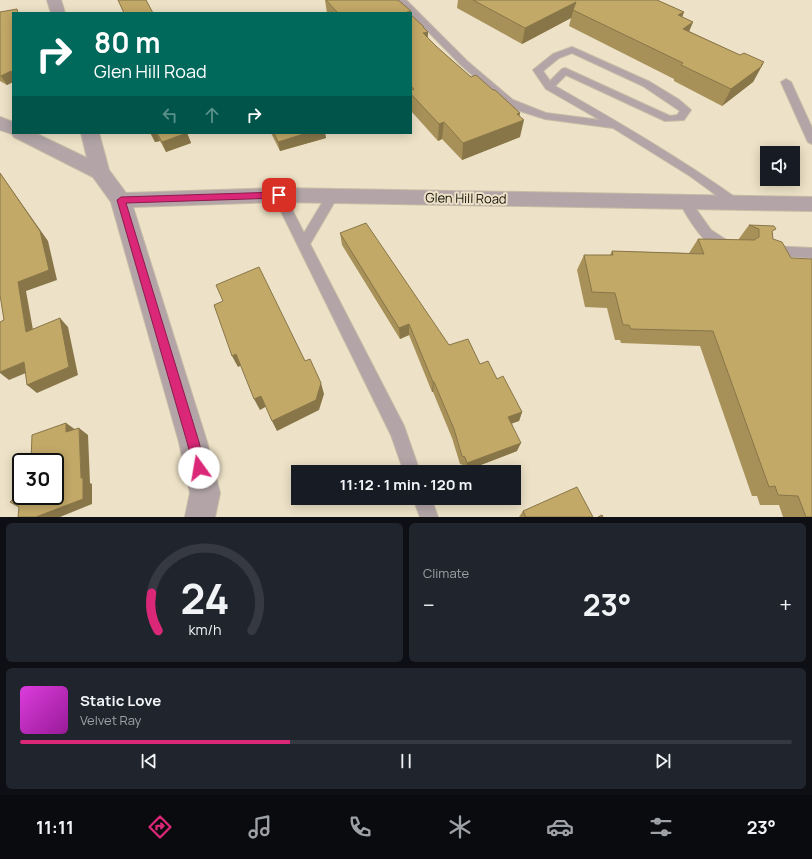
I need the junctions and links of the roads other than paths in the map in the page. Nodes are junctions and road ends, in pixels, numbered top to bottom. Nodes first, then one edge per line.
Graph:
1 (54, 0) edge
2 (402, 0) edge
3 (58, 12) edge
4 (786, 82) dead end
5 (549, 87) junction
6 (0, 123) edge
7 (617, 125) junction
8 (12, 129) edge
9 (22, 134) edge
10 (90, 134) edge
11 (812, 140) edge
12 (100, 172) junction
13 (279, 195) junction
14 (332, 196) junction
15 (121, 200) junction
16 (685, 202) junction
17 (735, 203) junction
18 (812, 204) edge
19 (304, 244) junction
20 (740, 249) edge
21 (766, 251) edge
22 (812, 253) edge
23 (410, 465) edge
24 (425, 505) edge
25 (200, 517) edge
26 (429, 517) edge

1 - 3 street
2 - 7 lane
4 - 11 lane
5 - 5 lane
5 - 7 lane
6 - 8 street
7 - 17 lane
9 - 12 street
10 - 12 street
12 - 15 street
13 - 14 street, Glen Hill Road
13 - 15 street, Glen Hill Road
13 - 19 lane
14 - 16 street, Glen Hill Road
14 - 19 lane
15 - 25 street
16 - 17 street, Glen Hill Road
16 - 20 lane
17 - 18 street, Glen Hill Road
19 - 23 lane
21 - 22 lane
24 - 26 lane

